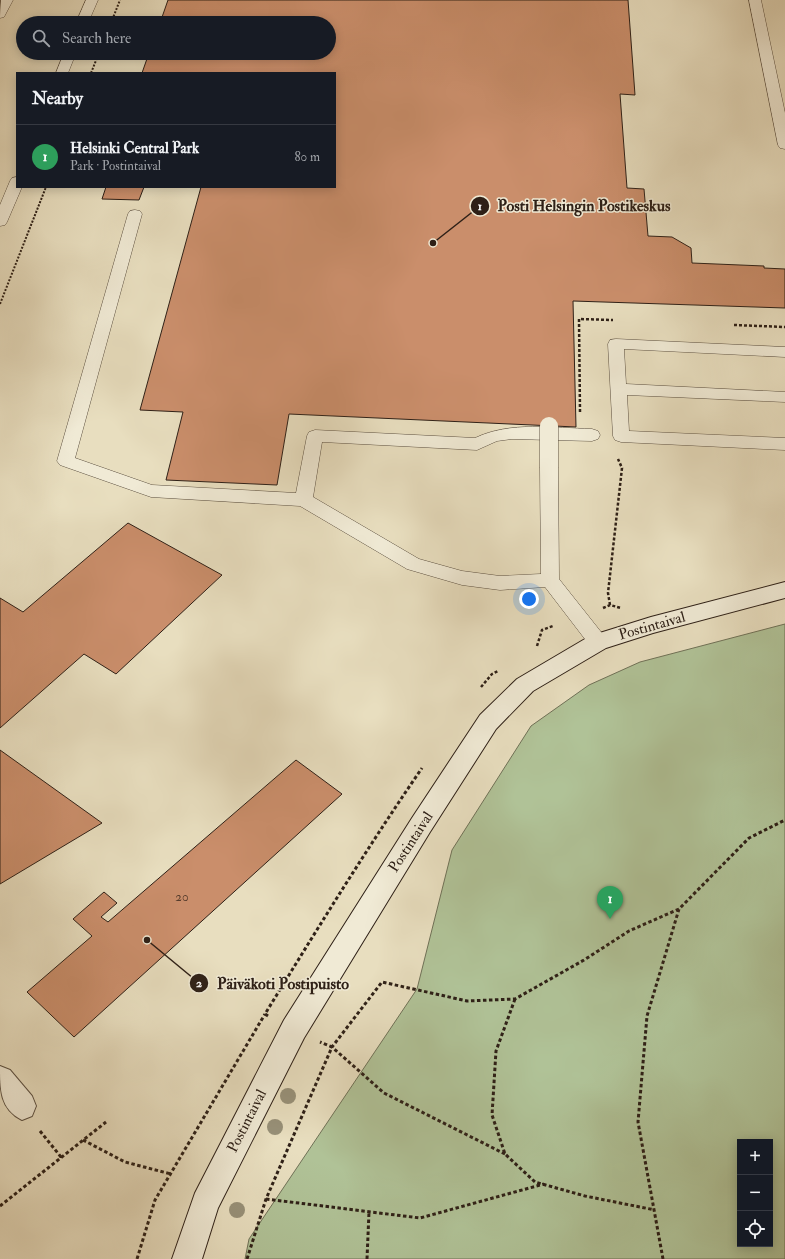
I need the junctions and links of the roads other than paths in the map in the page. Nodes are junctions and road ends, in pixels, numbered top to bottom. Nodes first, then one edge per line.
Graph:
1 (7, 0) edge
2 (92, 0) edge
3 (755, 0) edge
4 (0, 14) edge
5 (85, 16) edge
6 (67, 60) edge
7 (62, 72) edge
8 (785, 145) edge
9 (16, 183) edge
10 (135, 214) dead end
11 (0, 222) edge
12 (785, 352) edge
13 (618, 389) junction
14 (785, 397) edge
15 (549, 426) dead end
16 (592, 435) dead end
17 (785, 444) edge
18 (304, 500) junction
19 (550, 580) junction
20 (785, 590) edge
21 (598, 642) junction
22 (0, 1079) edge
23 (22, 1106) dead end
24 (187, 1259) edge

1 - 4 lane
2 - 5 lane
3 - 8 lane
6 - 7 lane
9 - 11 lane
10 - 18 lane
12 - 13 lane
13 - 14 lane
13 - 17 lane
15 - 19 lane, bridge
16 - 18 lane
18 - 19 lane
19 - 21 lane
20 - 21 street, Postintaival
21 - 24 street, Postintaival
22 - 23 street

